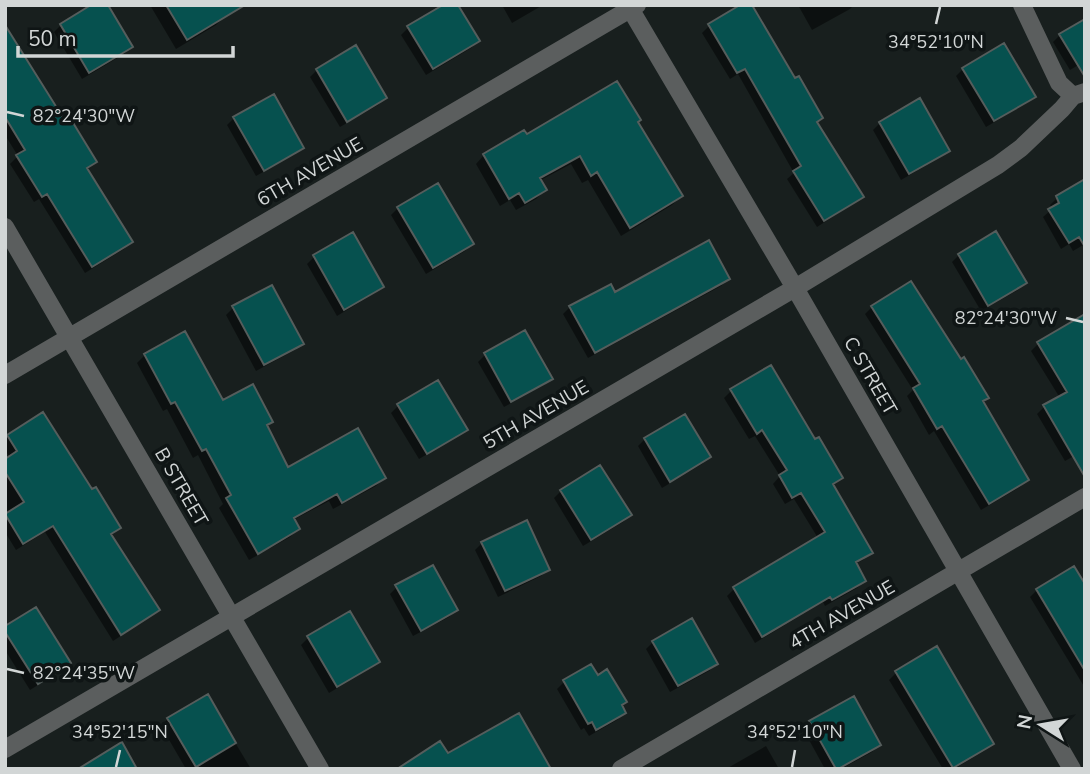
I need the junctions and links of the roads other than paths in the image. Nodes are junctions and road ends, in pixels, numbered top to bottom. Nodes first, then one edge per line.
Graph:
1 (1022, 5) edge
2 (631, 6) edge
3 (1079, 94) edge
4 (5, 227) edge
5 (795, 288) junction
6 (69, 337) junction
7 (5, 375) edge
8 (1085, 497) edge
9 (958, 571) junction
10 (232, 617) junction
11 (5, 749) edge
12 (320, 769) edge
13 (621, 769) edge
14 (1072, 769) edge

1 - 3 street
2 - 5 street, C STREET
2 - 6 street, 6TH AVENUE
3 - 5 street, 5TH AVENUE
4 - 6 street, B STREET
5 - 9 street, C STREET
5 - 10 street, 5TH AVENUE
6 - 7 street, 6TH AVENUE
6 - 10 street, B STREET
8 - 9 street, 4TH AVENUE
9 - 13 street, 4TH AVENUE
9 - 14 street, C STREET
10 - 11 street, 5TH AVENUE
10 - 12 street, B STREET

